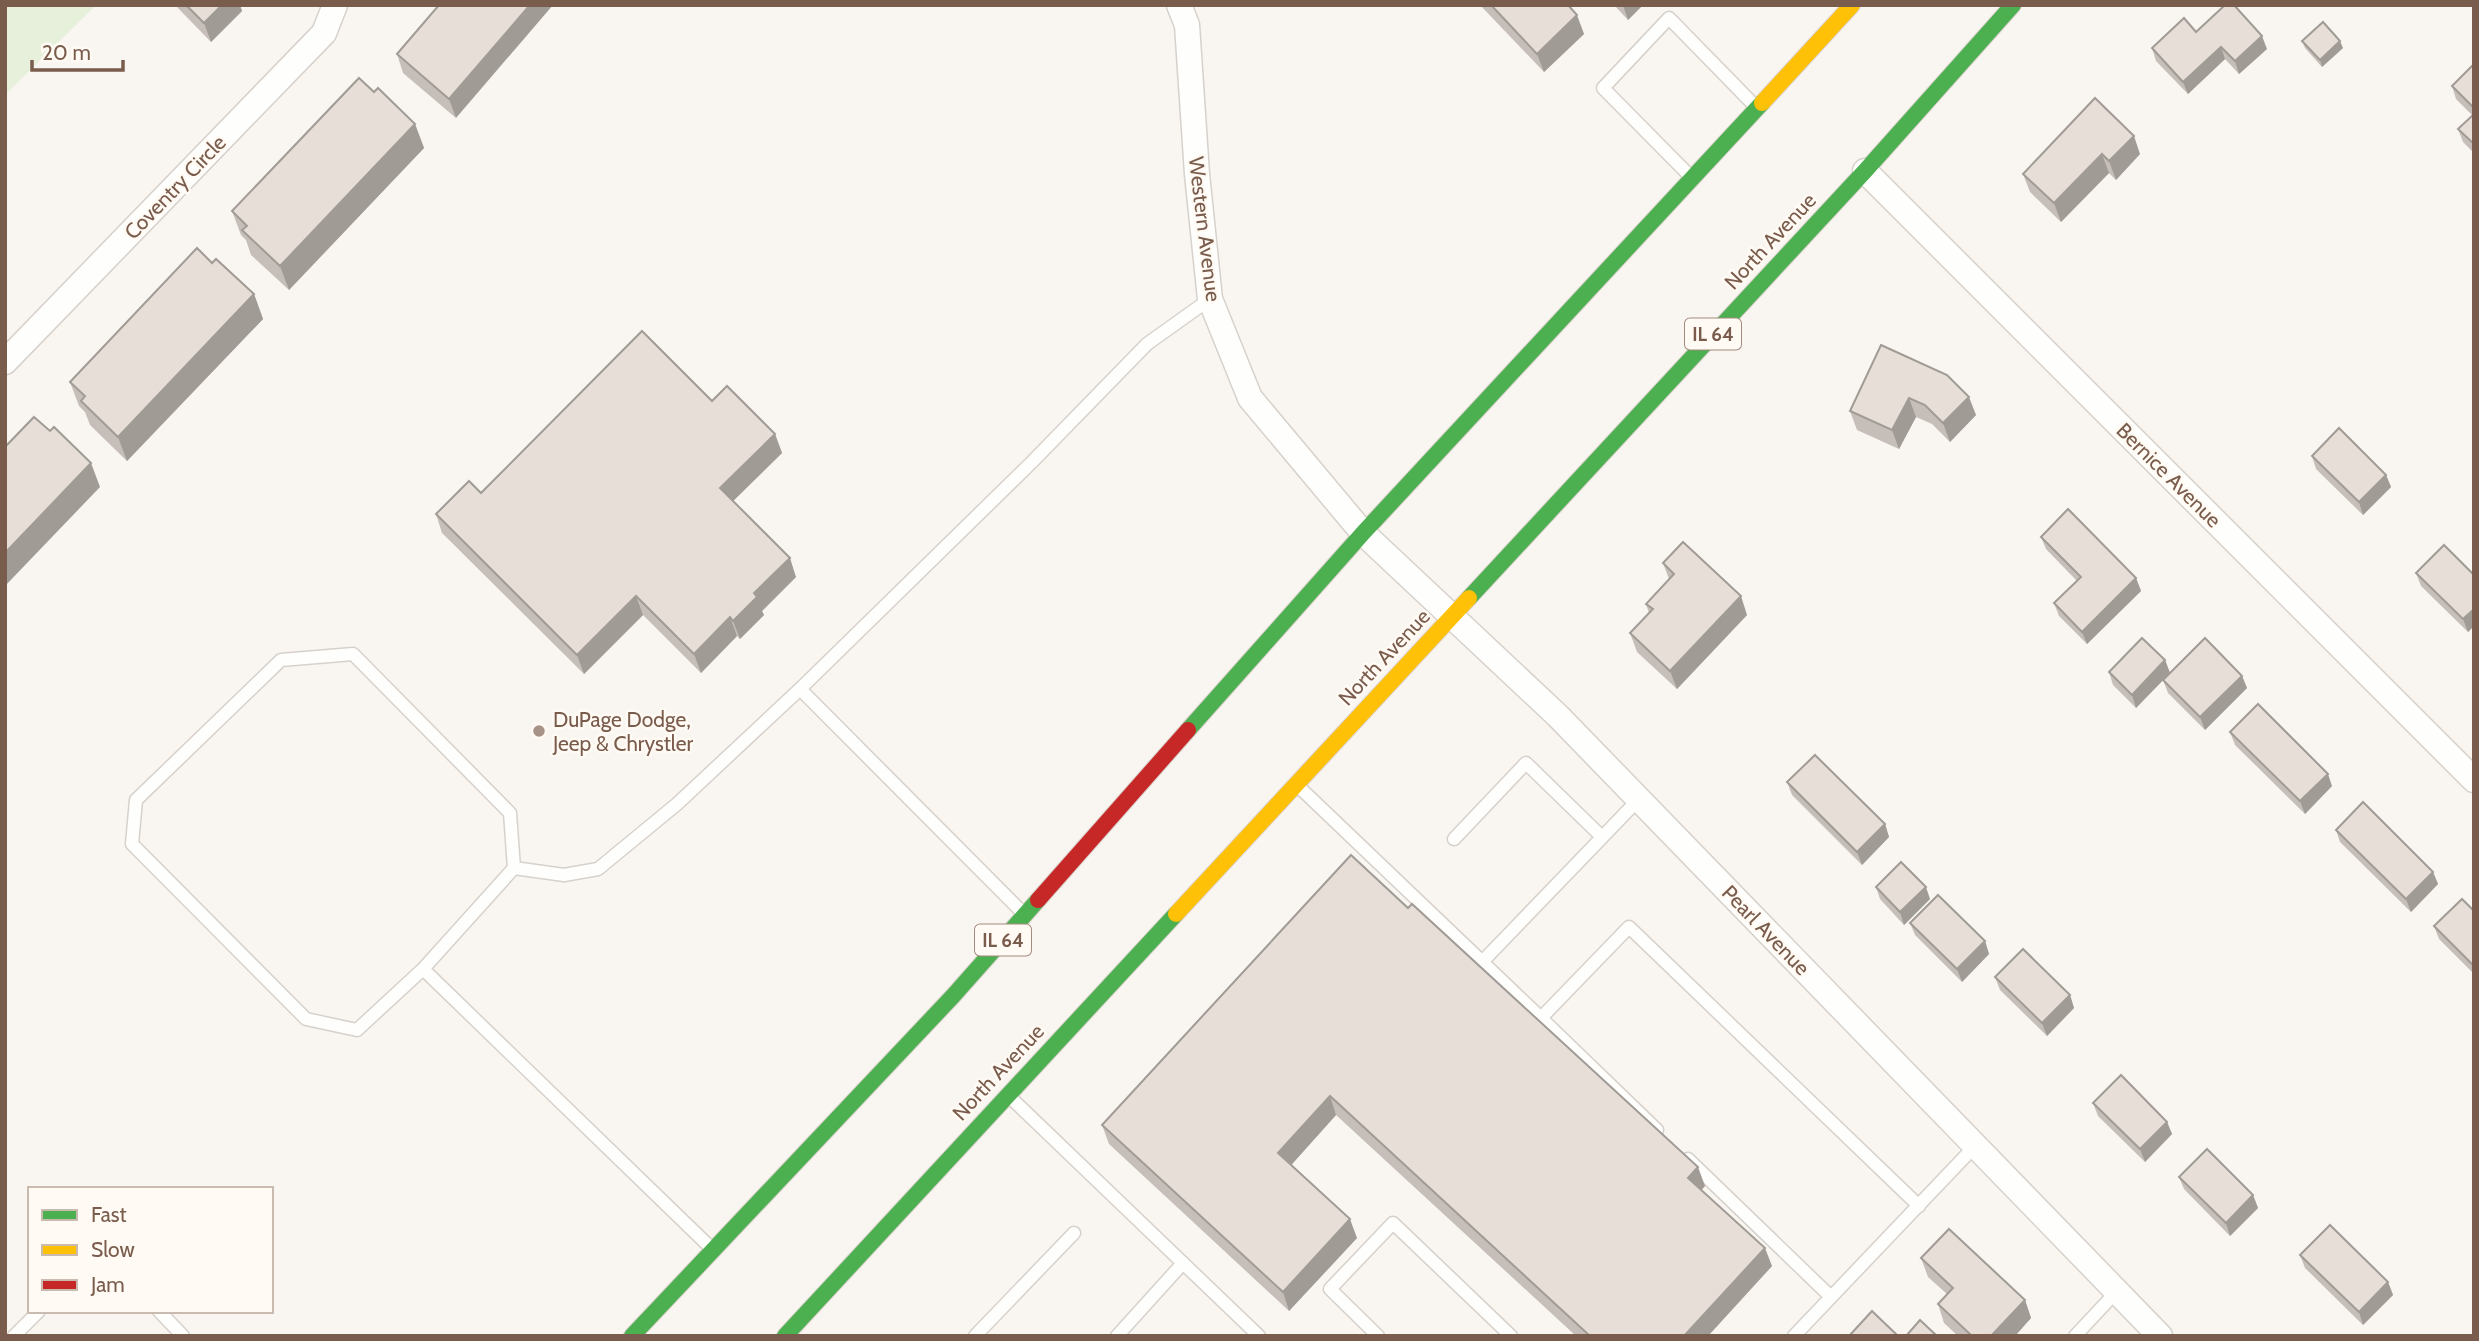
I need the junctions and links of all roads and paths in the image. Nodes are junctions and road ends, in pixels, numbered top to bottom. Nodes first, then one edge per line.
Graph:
1 (335, 5) edge
2 (1179, 5) edge
3 (1852, 5) edge
4 (2013, 5) edge
5 (1758, 109) junction
6 (1865, 171) junction
7 (1693, 179) junction
8 (1210, 299) junction
9 (5, 362) edge
10 (1363, 533) junction
11 (1450, 618) junction
12 (800, 689) junction
13 (2474, 780) edge
14 (1296, 783) junction
15 (1639, 799) junction
16 (1602, 837) junction
17 (1454, 839) dead end
18 (514, 867) junction
19 (1025, 915) junction
20 (1482, 962) junction
21 (423, 969) junction
22 (1541, 1018) junction
23 (1007, 1094) junction
24 (1671, 1143) edge
25 (1976, 1145) junction
26 (1681, 1153) edge
27 (1919, 1206) junction
28 (1074, 1233) dead end
29 (713, 1250) junction
30 (1183, 1263) junction
31 (2117, 1291) junction
32 (1831, 1297) junction
33 (37, 1313) edge
34 (161, 1313) edge
35 (14, 1336) edge
36 (183, 1336) edge
37 (632, 1336) edge
38 (785, 1336) edge
39 (975, 1336) edge
40 (1117, 1336) edge
41 (1259, 1336) edge
42 (1378, 1336) edge
43 (1511, 1336) edge
44 (1794, 1336) edge
45 (2075, 1336) edge
46 (2160, 1336) edge

1 - 9 street, Coventry Circle
2 - 8 street, Western Avenue
3 - 5 main road, IL 64
4 - 6 main road, North Avenue / IL 64
5 - 7 main road, IL 64
5 - 7 lane
6 - 11 main road, North Avenue / IL 64
6 - 13 street, Bernice Avenue
7 - 10 main road, IL 64
8 - 10 street, Western Avenue
8 - 12 lane
10 - 11 street, Pearl Avenue
10 - 19 main road, IL 64
11 - 14 main road, North Avenue / IL 64
11 - 15 street, Pearl Avenue
12 - 18 lane
12 - 19 lane
14 - 20 lane
14 - 23 main road, North Avenue / IL 64
15 - 16 lane
15 - 25 street, Pearl Avenue
16 - 17 lane
16 - 20 lane
18 - 21 lane
18 - 21 lane
19 - 29 main road, IL 64
20 - 22 lane
21 - 29 lane
22 - 24 lane
22 - 27 lane
23 - 30 lane
23 - 38 main road, North Avenue / IL 64
25 - 27 lane
25 - 31 street, Pearl Avenue
26 - 32 lane
27 - 32 lane
28 - 39 lane
29 - 37 main road, IL 64
30 - 40 lane
30 - 41 lane
31 - 45 lane
31 - 46 street, Pearl Avenue
32 - 44 lane
33 - 35 lane
34 - 36 lane
42 - 43 lane

